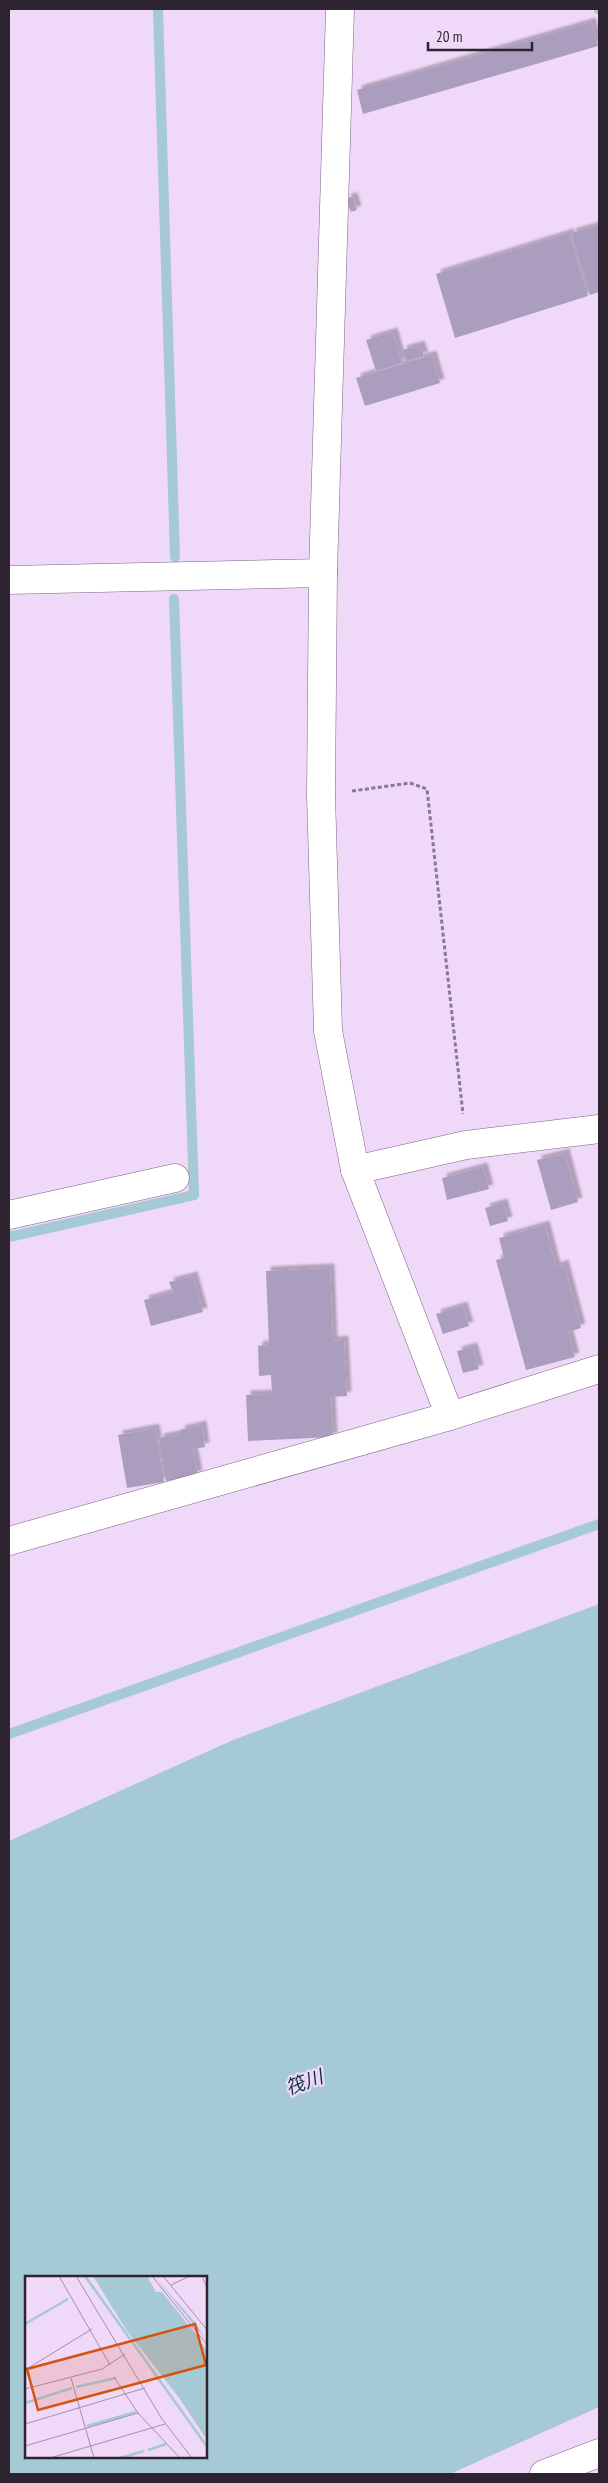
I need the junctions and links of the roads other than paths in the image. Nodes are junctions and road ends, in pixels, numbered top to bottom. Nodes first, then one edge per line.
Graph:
1 (340, 9) edge
2 (323, 573) junction
3 (9, 580) edge
4 (599, 1129) edge
5 (355, 1170) junction
6 (175, 1178) dead end
7 (9, 1215) edge
8 (599, 1369) edge
9 (450, 1416) junction
10 (9, 1541) edge
11 (599, 2453) edge
12 (544, 2474) edge

1 - 2 street
2 - 3 street
2 - 5 street
4 - 5 street
5 - 9 street
6 - 7 street
8 - 9 street
9 - 10 street
11 - 12 street

